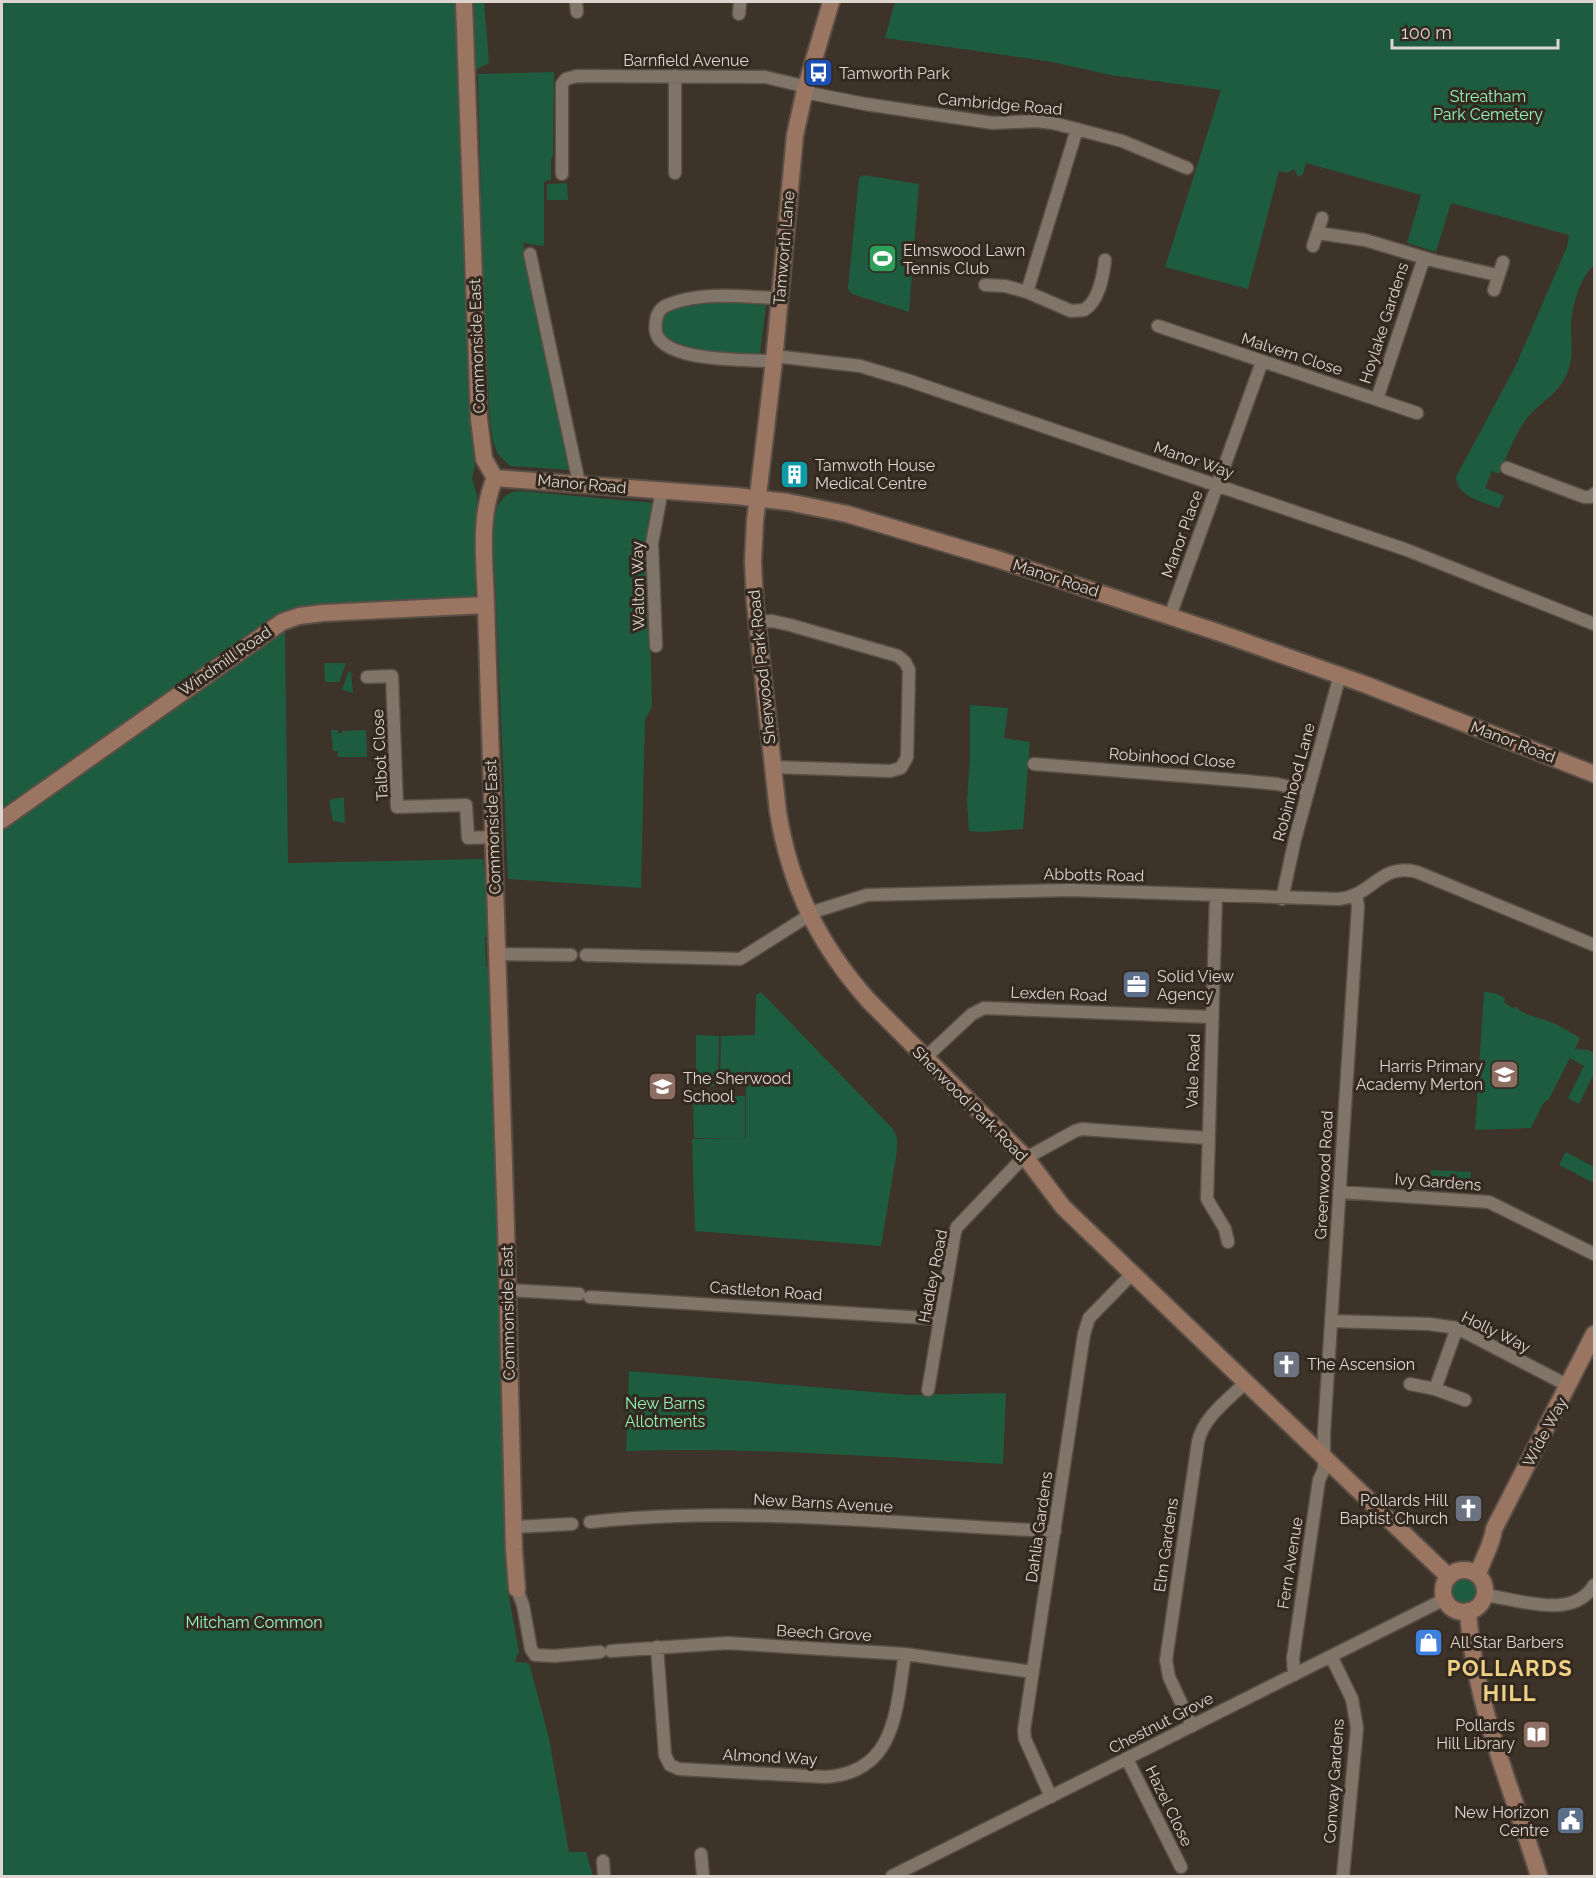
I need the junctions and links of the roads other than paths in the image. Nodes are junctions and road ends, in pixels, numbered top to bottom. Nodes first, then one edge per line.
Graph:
1 (465, 2) edge
2 (831, 2) edge
3 (675, 76) junction
4 (805, 90) junction
5 (1077, 129) junction
6 (1187, 168) dead end
7 (675, 173) dead end
8 (562, 174) dead end
9 (1322, 218) dead end
10 (1317, 233) junction
11 (1314, 246) dead end
12 (530, 255) dead end
13 (1424, 258) junction
14 (1105, 260) dead end
15 (1503, 262) dead end
16 (1497, 275) junction
17 (985, 285) dead end
18 (1494, 290) dead end
19 (1027, 292) junction
20 (779, 298) junction
21 (1158, 326) dead end
22 (774, 358) junction
23 (1262, 362) junction
24 (1377, 399) junction
25 (1417, 413) dead end
26 (1507, 468) dead end
27 (495, 478) junction
28 (579, 483) junction
29 (1217, 486) junction
30 (662, 490) junction
31 (1594, 494) edge
32 (758, 498) junction
33 (486, 604) junction
34 (1170, 616) junction
35 (757, 622) junction
36 (1594, 624) edge
37 (656, 646) dead end
38 (1340, 675) junction
39 (367, 677) dead end
40 (1034, 764) dead end
41 (772, 767) junction
42 (1594, 774) edge
43 (1307, 791) junction
44 (2, 820) edge
45 (492, 837) junction
46 (1216, 896) junction
47 (1356, 896) junction
48 (1282, 899) junction
49 (809, 915) junction
50 (1594, 945) edge
51 (497, 954) junction
52 (571, 955) dead end
53 (586, 955) dead end
54 (1211, 1017) junction
55 (925, 1058) junction
56 (1207, 1138) junction
57 (1026, 1158) junction
58 (1339, 1192) junction
59 (1228, 1242) dead end
60 (1594, 1254) edge
61 (1132, 1274) junction
62 (508, 1290) junction
63 (940, 1319) junction
64 (1332, 1321) junction
65 (1457, 1328) junction
66 (1594, 1334) edge
67 (1246, 1382) junction
68 (1410, 1384) dead end
69 (1569, 1386) junction
70 (1435, 1389) junction
71 (928, 1390) dead end
72 (1465, 1400) dead end
73 (1323, 1457) junction
74 (590, 1522) dead end
75 (572, 1524) dead end
76 (514, 1527) junction
77 (1055, 1531) junction
78 (1473, 1573) junction
79 (1449, 1577) junction
80 (1594, 1585) edge
81 (517, 1590) joint
82 (1484, 1595) junction
83 (1445, 1599) junction
84 (1468, 1611) junction
85 (657, 1647) junction
86 (905, 1654) junction
87 (535, 1655) joint
88 (1331, 1656) junction
89 (1033, 1672) junction
90 (1294, 1675) junction
91 (1192, 1726) junction
92 (1127, 1759) junction
93 (1051, 1797) junction
94 (701, 1854) dead end
95 (603, 1861) dead end
96 (1181, 1868) dead end
97 (604, 1876) edge
98 (703, 1876) edge
99 (892, 1876) edge
100 (1343, 1876) edge
101 (1539, 1876) edge

1 - 27 street, Commonside East
2 - 4 street, Tamworth Lane
3 - 4 street, Barnfield Avenue
3 - 7 street
3 - 8 street, Barnfield Avenue
4 - 5 street, Cambridge Road
4 - 20 street, Tamworth Lane
5 - 6 street, Cambridge Road
5 - 19 street
9 - 10 street
10 - 11 street
10 - 13 street, Hoylake Gardens
12 - 28 street
13 - 16 street, Hoylake Gardens
13 - 24 street, Hoylake Gardens
14 - 19 street
15 - 16 street
16 - 18 street
17 - 19 street
20 - 22 street, Tamworth Lane
20 - 22 street, Manor Way
21 - 23 street, Malvern Close
22 - 29 street, Manor Way
22 - 32 street, Tamworth Lane
23 - 24 street, Malvern Close
23 - 29 street, Manor Place
24 - 25 street, Malvern Close
26 - 31 street
27 - 28 street, Manor Road
27 - 33 street, Commonside East
28 - 30 street, Manor Road
29 - 34 street, Manor Place
29 - 36 street, Manor Way
30 - 32 street, Manor Road
30 - 37 street, Walton Way
32 - 34 street, Manor Road
32 - 35 street, Sherwood Park Road
33 - 44 street, Windmill Road
33 - 45 street, Commonside East
34 - 38 street, Manor Road
35 - 41 street, Sherwood Park Road
35 - 41 street
38 - 42 street, Manor Road
38 - 43 street, Robinhood Lane
39 - 45 street, Talbot Close
40 - 43 street, Robinhood Close
41 - 49 street, Sherwood Park Road
43 - 48 street, Robinhood Lane
45 - 51 street, Commonside East
46 - 48 street, Abbotts Road
46 - 49 street, Abbotts Road
46 - 54 street, Vale Road
47 - 48 street, Abbotts Road
47 - 50 street
47 - 58 street, Greenwood Road
49 - 53 street, Abbotts Road
49 - 55 street, Sherwood Park Road
51 - 52 street
51 - 62 street, Commonside East
54 - 55 street, Lexden Road
54 - 56 street, Vale Road
55 - 57 street, Sherwood Park Road
56 - 57 street, Hadley Road
56 - 59 street, Vale Road
57 - 61 street, Sherwood Park Road
57 - 63 street, Hadley Road
58 - 60 street, Ivy Gardens
58 - 64 street, Greenwood Road
61 - 67 street, Sherwood Park Road
61 - 77 street, Dahlia Gardens
62 - 63 street, Castleton Road
62 - 76 street, Commonside East
63 - 71 street, Hadley Road
64 - 65 street, Holly Way
64 - 73 street, Greenwood Road
65 - 69 street, Holly Way
65 - 70 street
66 - 69 street, Wide Way
67 - 73 street, Sherwood Park Road
67 - 91 street, Elm Gardens
68 - 70 street
69 - 78 street, Wide Way
70 - 72 street
73 - 79 street, Sherwood Park Road
73 - 90 street, Fern Avenue
74 - 77 street, New Barns Avenue
75 - 76 street
76 - 81 street, Commonside East
77 - 89 street, Dahlia Gardens
78 - 79 street
78 - 82 street
79 - 83 street
80 - 82 street
81 - 87 street, Commonside East
82 - 84 street
83 - 84 street
83 - 88 street, Chestnut Grove
84 - 101 street
85 - 86 street, Beech Grove
85 - 86 street, Almond Way
85 - 87 street, Beech Grove
86 - 89 street, Beech Grove
88 - 90 street, Chestnut Grove
88 - 100 street, Conway Gardens
89 - 93 street, Dahlia Gardens
90 - 91 street, Chestnut Grove
91 - 92 street, Chestnut Grove
92 - 93 street, Chestnut Grove
92 - 96 street, Hazel Close
93 - 99 street, Chestnut Grove
94 - 98 street
95 - 97 street

